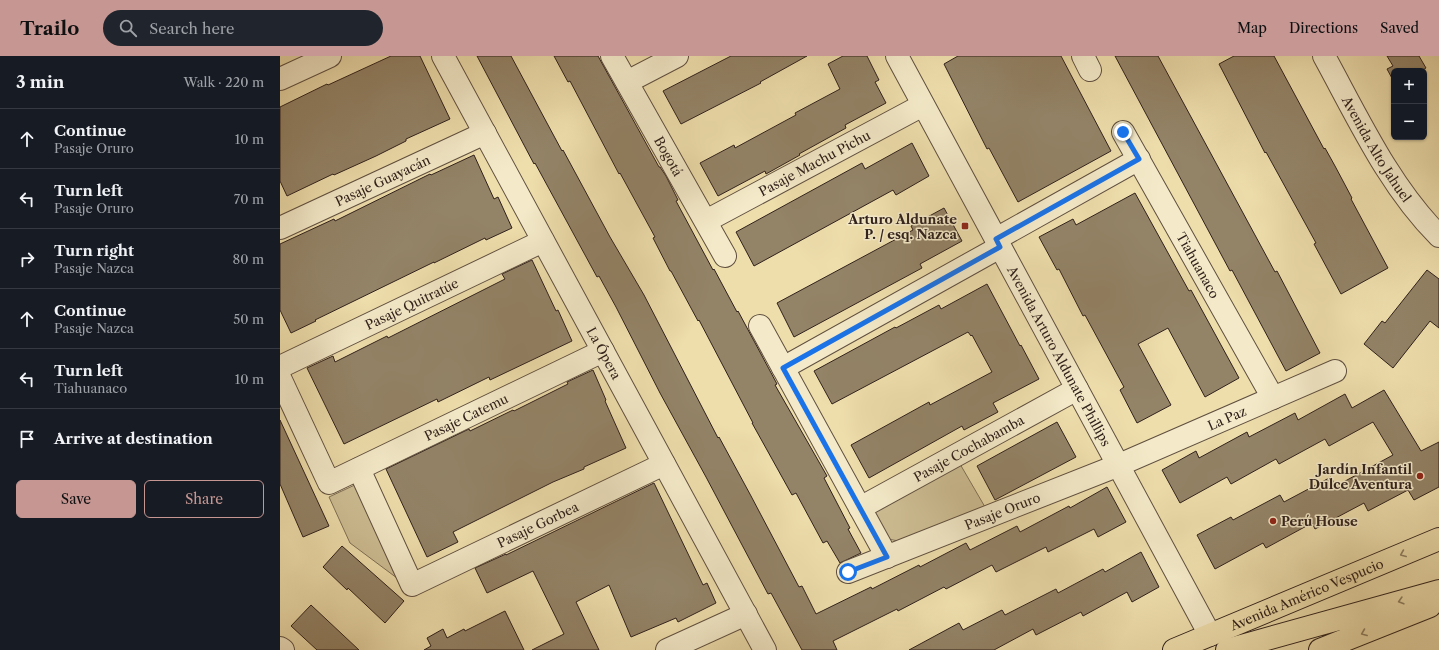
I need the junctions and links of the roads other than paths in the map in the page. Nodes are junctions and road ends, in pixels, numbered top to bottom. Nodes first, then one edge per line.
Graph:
1 (330, 56) edge
2 (443, 56) edge
3 (612, 56) edge
4 (676, 56) edge
5 (1324, 56) edge
6 (904, 58) edge
7 (282, 74) edge
8 (627, 82) junction
9 (924, 105) junction
10 (1123, 132) dead end
11 (485, 133) junction
12 (1139, 159) junction
13 (706, 222) junction
14 (280, 228) edge
15 (1439, 236) edge
16 (543, 241) junction
17 (998, 243) junction
18 (725, 256) dead end
19 (760, 326) dead end
20 (603, 351) junction
21 (280, 367) edge
22 (783, 368) junction
23 (1335, 371) dead end
24 (280, 378) edge
25 (1077, 389) junction
26 (1273, 398) junction
27 (664, 464) junction
28 (1119, 465) junction
29 (359, 469) junction
30 (860, 508) junction
31 (1439, 538) edge
32 (887, 557) junction
33 (848, 572) dead end
34 (1439, 591) edge
35 (1439, 603) edge
36 (746, 614) junction
37 (1210, 635) junction
38 (280, 648) edge
39 (283, 650) edge
40 (667, 650) edge
41 (765, 650) edge
42 (1174, 650) edge
43 (1227, 650) edge
44 (1320, 650) edge

1 - 7 street
2 - 11 street, La Ópera
3 - 8 street, Bogotá
4 - 8 street
5 - 15 street, Avenida Alto Jahuel
6 - 9 street, Avenida Arturo Aldunate Phillips
8 - 13 street, Bogotá
9 - 13 street, Pasaje Machu Pichu
9 - 17 street, Avenida Arturo Aldunate Phillips
10 - 12 street, Tiahuanaco
11 - 14 street, Pasaje Guayacán
11 - 16 street, La Ópera
12 - 17 street
12 - 26 street, Tiahuanaco
13 - 18 street, Bogotá
16 - 20 street, La Ópera
16 - 21 street, Pasaje Quitratúe
17 - 22 street
17 - 25 street, Avenida Arturo Aldunate Phillips
19 - 22 street
20 - 27 street, La Ópera
20 - 29 street, Pasaje Catemu
22 - 30 street
23 - 26 street, La Paz
24 - 29 street, Pasaje Catemu
25 - 28 street, Avenida Arturo Aldunate Phillips
25 - 30 street, Pasaje Cochabamba
26 - 28 street, La Paz
27 - 29 street, Pasaje Gorbea
27 - 36 street, La Ópera
28 - 32 street, Pasaje Oruro
28 - 37 street, Avenida Arturo Aldunate Phillips
30 - 32 street
31 -> 37 main road, Avenida Américo Vespucio
32 - 33 street, Pasaje Oruro
34 -> 43 main road
35 -> 44 main road
36 - 40 street
36 - 41 street, La Ópera
37 - 42 main road, Avenida Américo Vespucio
38 - 39 street

